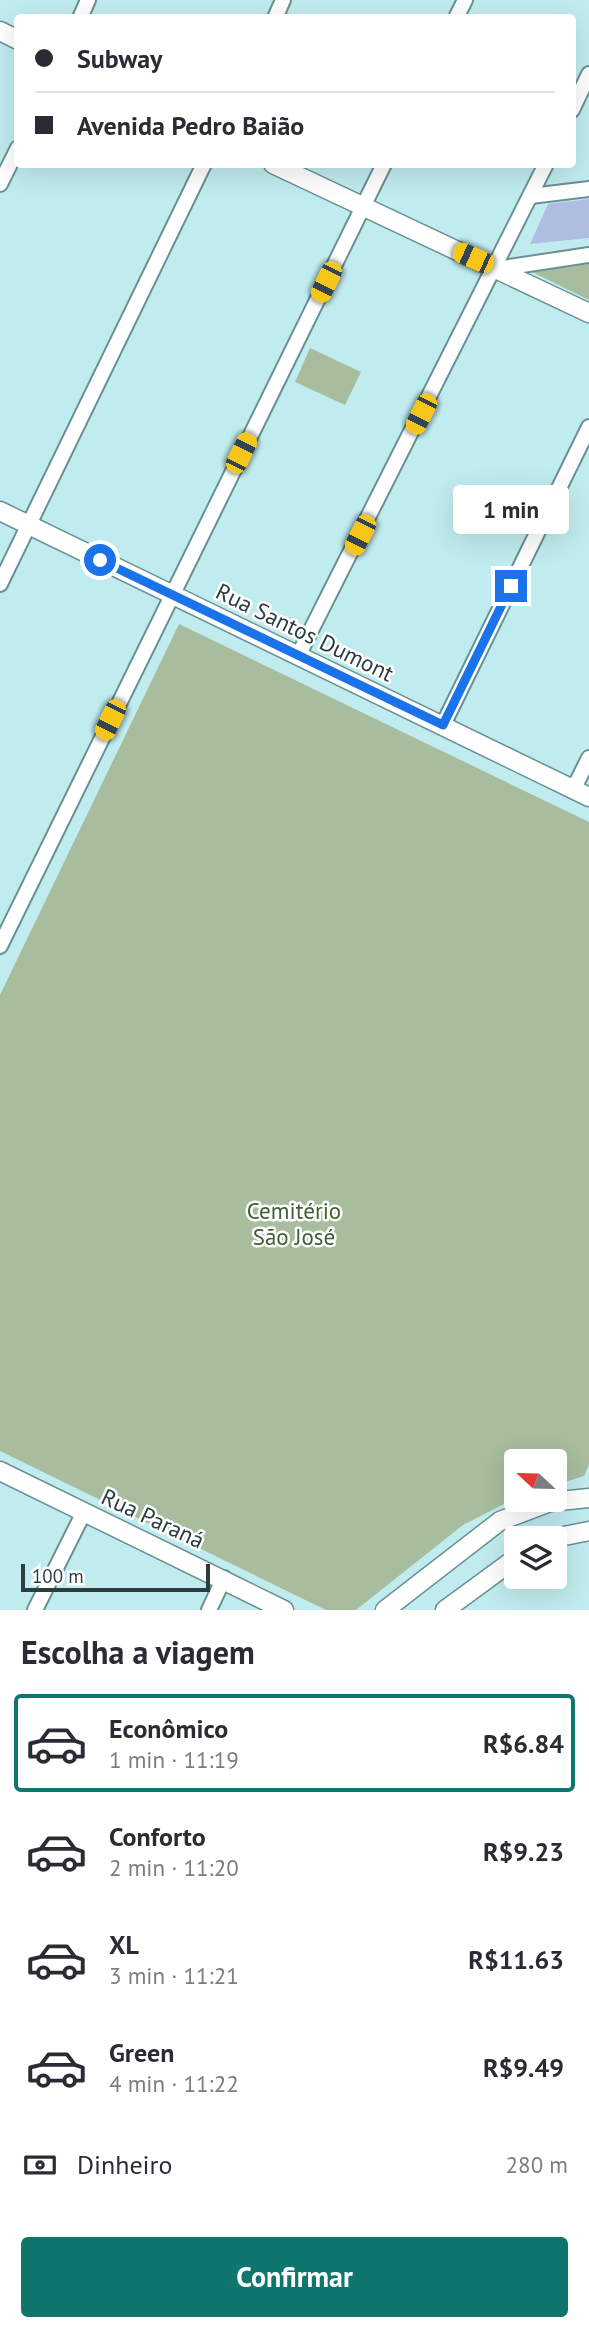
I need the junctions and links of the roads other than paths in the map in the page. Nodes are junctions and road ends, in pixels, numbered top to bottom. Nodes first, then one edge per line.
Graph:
1 (589, 74) edge
2 (576, 102) edge
3 (14, 156) edge
4 (202, 168) edge
5 (280, 168) edge
6 (382, 168) edge
7 (544, 168) edge
8 (0, 184) edge
9 (589, 189) edge
10 (531, 196) junction
11 (362, 208) junction
12 (589, 255) edge
13 (496, 269) junction
14 (589, 313) edge
15 (589, 427) edge
16 (0, 511) edge
17 (29, 525) junction
18 (0, 584) edge
19 (171, 594) junction
20 (298, 656) junction
21 (443, 725) junction
22 (589, 758) edge
23 (584, 792) edge
24 (0, 946) edge
25 (0, 1471) edge
26 (589, 1498) edge
27 (85, 1512) junction
28 (589, 1531) edge
29 (567, 1535) edge
30 (504, 1567) edge
31 (224, 1578) junction
32 (34, 1610) edge
33 (209, 1610) edge
34 (284, 1610) edge
35 (385, 1610) edge
36 (445, 1610) edge

1 - 2 street
3 - 8 street
4 - 17 street
5 - 11 main road
6 - 11 street
7 - 10 street
9 - 10 street
10 - 13 street
11 - 13 main road
11 - 19 street
12 - 13 street
13 - 14 main road
13 - 20 street
15 - 21 street
16 - 17 main road, Rua Santos Dumont
17 - 18 street
17 - 19 main road, Rua Santos Dumont
19 - 20 main road, Rua Santos Dumont
19 - 24 street
20 - 21 main road, Rua Santos Dumont
21 - 23 main road, Rua Santos Dumont
22 - 23 street
25 - 27 main road, Rua Paraná
26 - 35 main road
27 - 31 main road, Rua Paraná
27 - 32 street
28 - 29 main road
30 - 36 main road
31 - 33 street
31 - 34 main road, Rua Paraná

